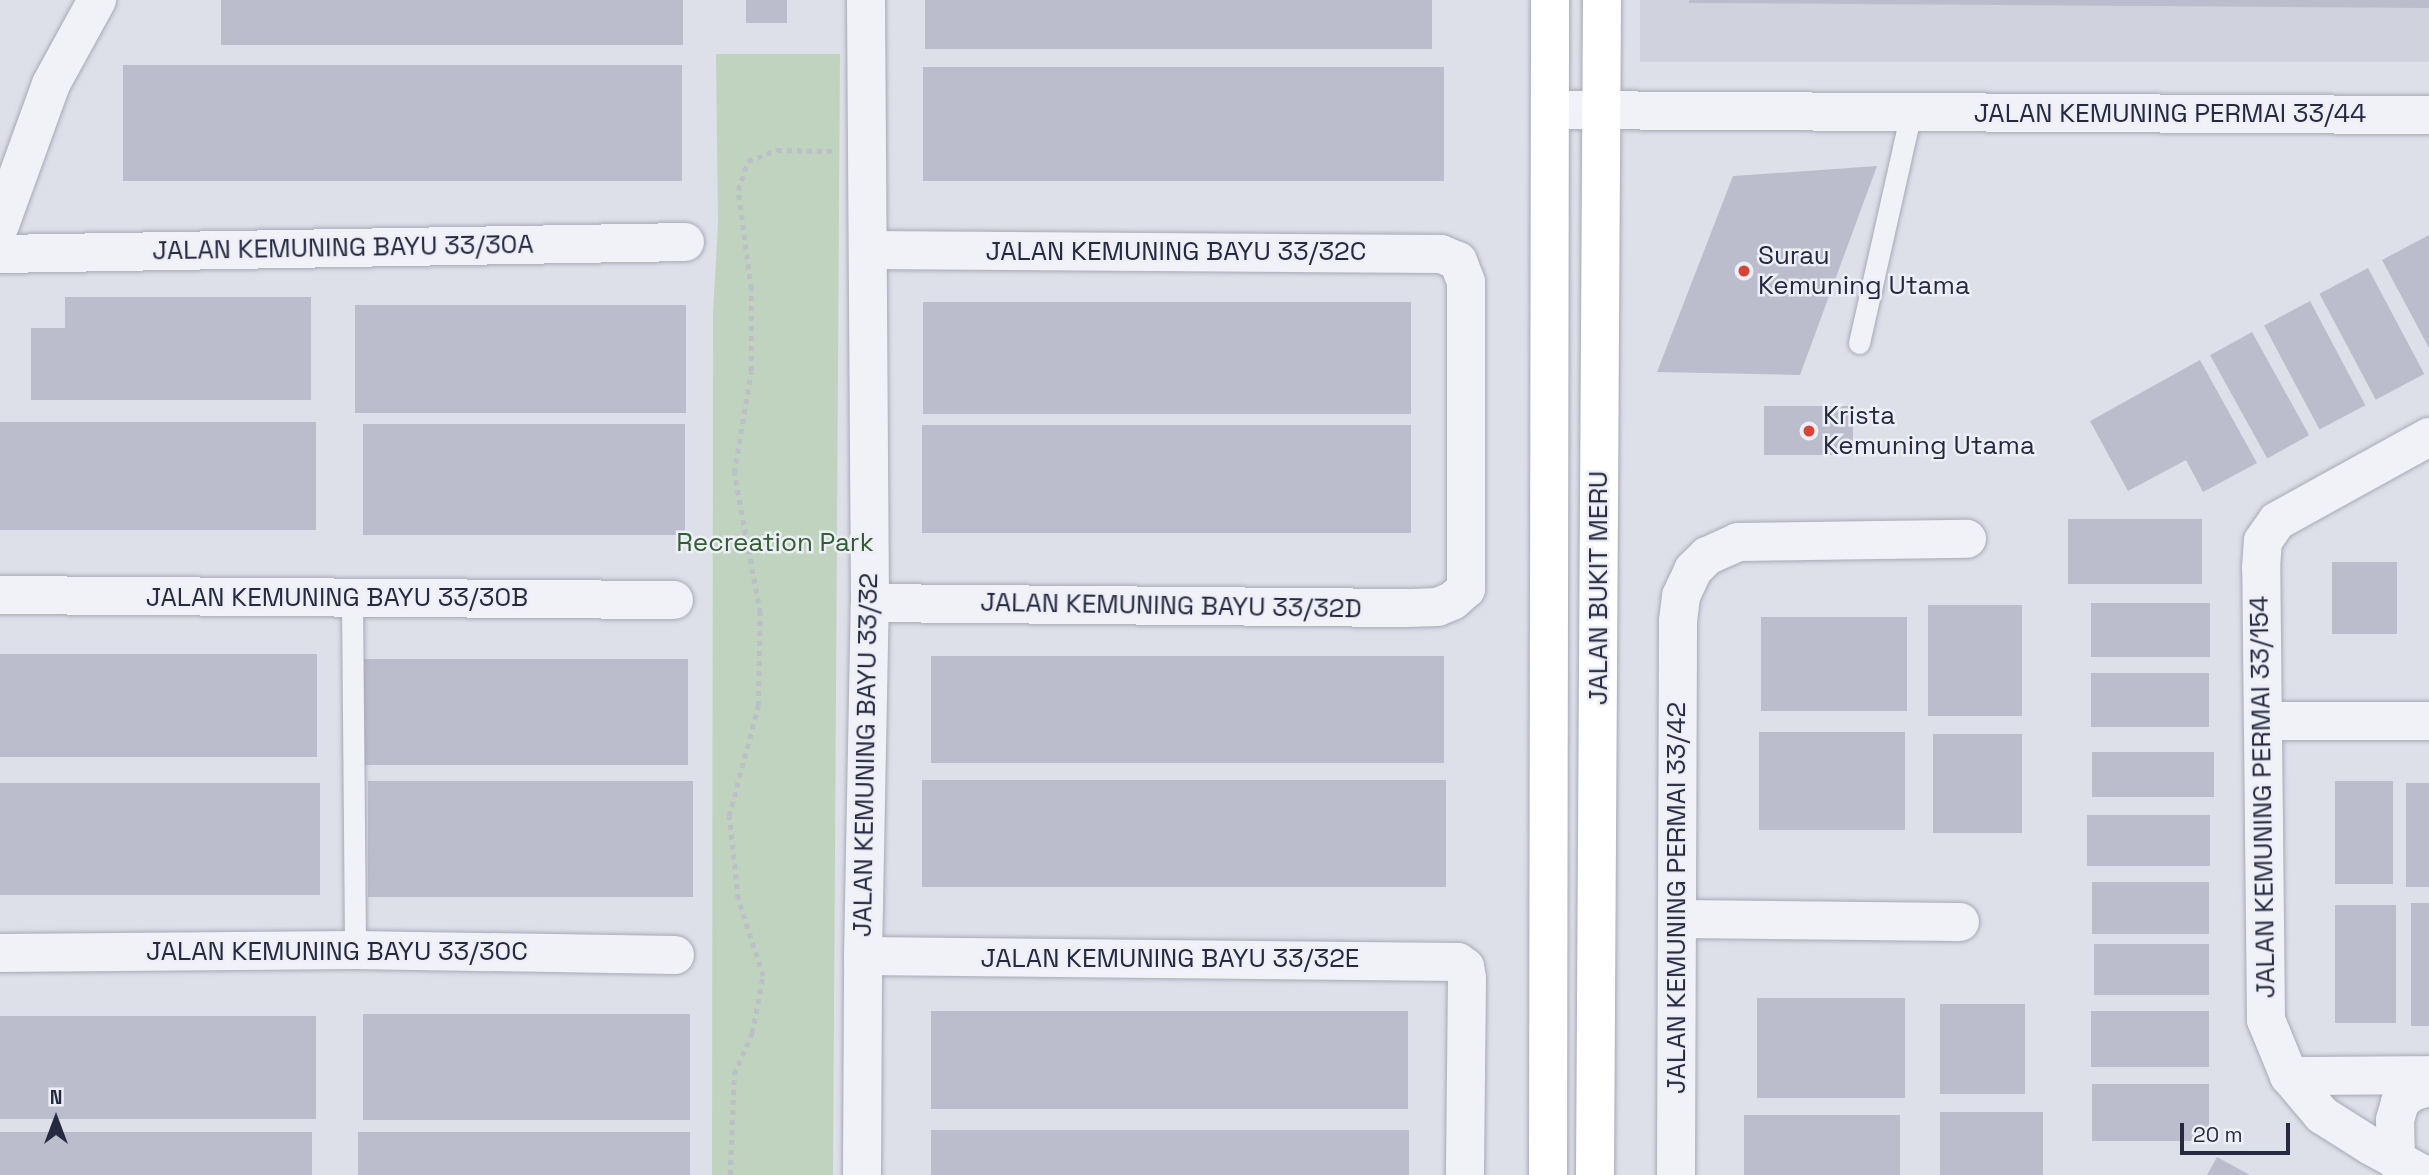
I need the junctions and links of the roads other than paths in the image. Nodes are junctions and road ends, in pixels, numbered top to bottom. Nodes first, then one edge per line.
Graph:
1 (97, 0) edge
2 (866, 0) edge
3 (1550, 0) edge
4 (1602, 0) edge
5 (1551, 110) junction
6 (1602, 111) junction
7 (1911, 113) junction
8 (2429, 115) edge
9 (0, 225) edge
10 (685, 242) dead end
11 (869, 250) junction
12 (0, 254) edge
13 (1859, 343) dead end
14 (2429, 437) edge
15 (1967, 539) dead end
16 (1466, 589) joint
17 (0, 595) edge
18 (352, 599) junction
19 (674, 600) dead end
20 (870, 603) junction
21 (2263, 721) junction
22 (2429, 721) edge
23 (1677, 919) junction
24 (1960, 922) dead end
25 (355, 950) junction
26 (0, 953) edge
27 (675, 954) dead end
28 (863, 956) junction
29 (2429, 1075) edge
30 (2288, 1076) junction
31 (2429, 1087) edge
32 (2410, 1168) edge
33 (862, 1175) edge
34 (1465, 1175) edge
35 (1548, 1175) edge
36 (1595, 1175) edge
37 (1676, 1175) edge

1 - 9 street
2 - 11 street, JALAN KEMUNING BAYU 33/32
3 - 5 main road, JALAN BUKIT MERU
4 - 6 main road, JALAN BUKIT MERU
5 - 6 street, JALAN KEMUNING PERMAI 33/44
5 - 35 main road, JALAN BUKIT MERU
6 - 7 street, JALAN KEMUNING PERMAI 33/44
6 - 36 main road, JALAN BUKIT MERU
7 - 8 street, JALAN KEMUNING PERMAI 33/44
7 - 13 lane
10 - 12 street, JALAN KEMUNING BAYU 33/30A
11 - 16 street, JALAN KEMUNING BAYU 33/32C
11 - 20 street, JALAN KEMUNING BAYU 33/32
14 - 21 street, JALAN KEMUNING PERMAI 33/154
15 - 23 street, JALAN KEMUNING PERMAI 33/42
16 - 20 street, JALAN KEMUNING BAYU 33/32D
17 - 18 street, JALAN KEMUNING BAYU 33/30B
18 - 19 street, JALAN KEMUNING BAYU 33/30B
18 - 25 lane
20 - 28 street, JALAN KEMUNING BAYU 33/32
21 - 22 street
21 - 30 street, JALAN KEMUNING PERMAI 33/154
23 - 24 street
23 - 37 street, JALAN KEMUNING PERMAI 33/42
25 - 26 street, JALAN KEMUNING BAYU 33/30C
25 - 27 street, JALAN KEMUNING BAYU 33/30C
28 - 33 street, JALAN KEMUNING BAYU 33/32
28 - 34 street, JALAN KEMUNING BAYU 33/32E
29 - 30 street
30 - 32 street, JALAN KEMUNING PERMAI 33/154
31 - 32 street

